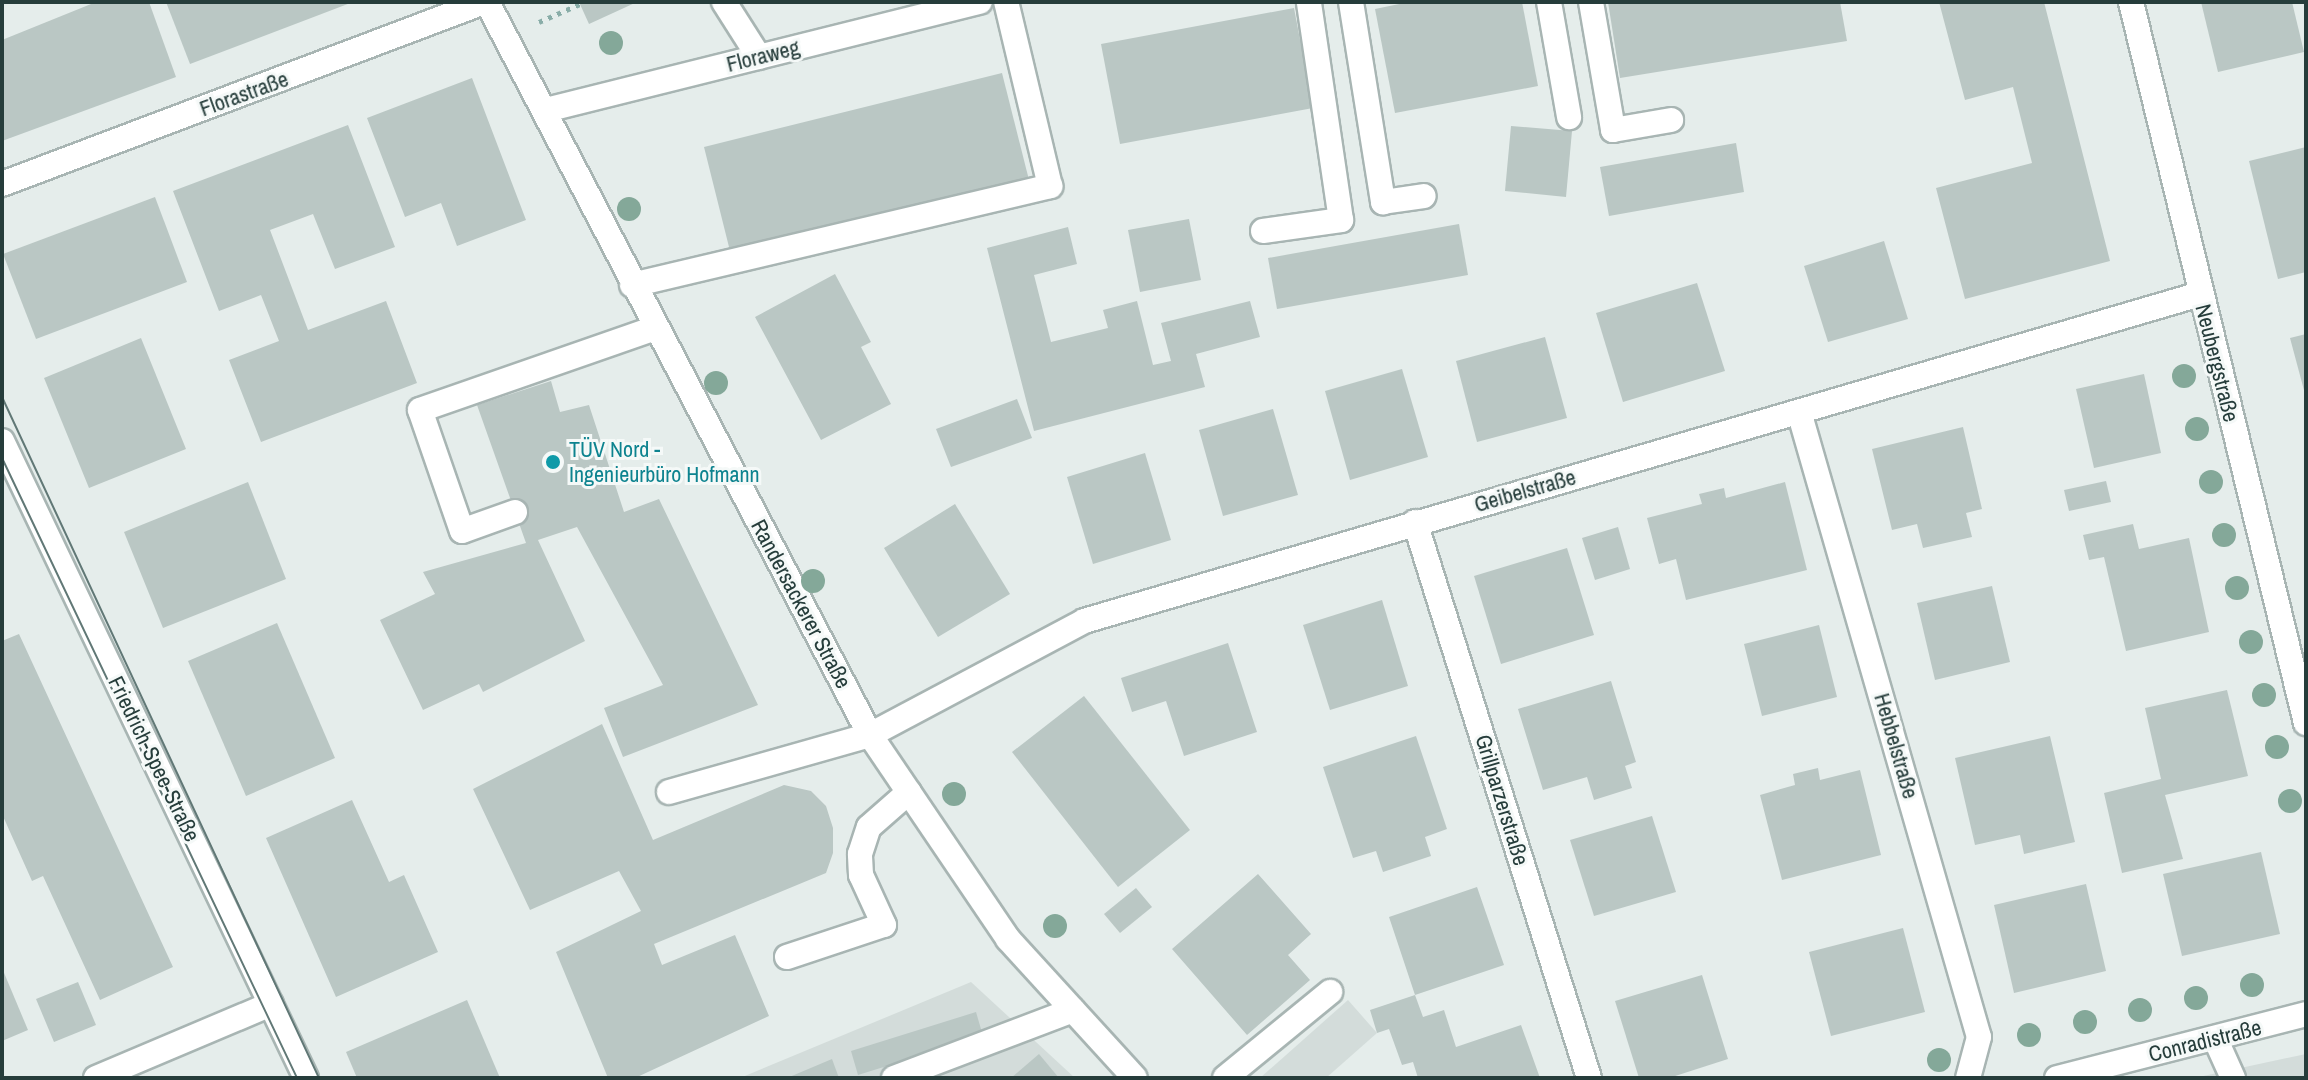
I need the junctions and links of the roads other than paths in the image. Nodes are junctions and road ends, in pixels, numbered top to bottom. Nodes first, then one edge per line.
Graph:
1 (486, 2) edge
2 (724, 2) edge
3 (980, 2) edge
4 (1006, 2) edge
5 (1309, 2) edge
6 (1351, 2) edge
7 (1549, 2) edge
8 (1591, 2) edge
9 (2131, 2) edge
10 (759, 57) junction
11 (546, 110) junction
12 (1569, 117) dead end
13 (1671, 120) dead end
14 (2, 184) edge
15 (1424, 196) dead end
16 (1263, 231) dead end
17 (632, 285) junction
18 (2200, 294) junction
19 (655, 328) junction
20 (1800, 415) junction
21 (2, 441) edge
22 (515, 512) dead end
23 (1415, 522) junction
24 (2306, 723) edge
25 (870, 735) junction
26 (669, 792) dead end
27 (909, 792) junction
28 (787, 957) dead end
29 (1330, 992) dead end
30 (271, 1004) junction
31 (1073, 1010) junction
32 (2306, 1014) edge
33 (2215, 1038) junction
34 (96, 1078) edge
35 (306, 1078) edge
36 (894, 1078) edge
37 (1135, 1078) edge
38 (1225, 1078) edge
39 (1589, 1078) edge
40 (1968, 1078) edge
41 (2057, 1078) edge
42 (2233, 1078) edge

1 - 11 street, Randersackerer Straße
1 - 14 street, Florastraße
2 - 10 street
3 - 10 street, Floraweg
4 - 17 street
5 - 16 street
6 - 15 street
7 - 12 street
8 - 13 street
9 - 18 street, Neubergstraße
10 - 11 street, Floraweg
11 - 17 street, Randersackerer Straße
17 - 19 street, Randersackerer Straße
18 - 20 street, Geibelstraße
18 - 24 street, Neubergstraße
19 - 22 street
19 - 25 street, Randersackerer Straße
20 - 23 street, Geibelstraße
20 - 40 street, Hebbelstraße
21 - 30 street, Friedrich-Spee-Straße
23 - 25 street, Geibelstraße
23 - 39 street, Grillparzerstraße
25 - 26 street, Geibelstraße
25 - 27 street, Randersackerer Straße
27 - 28 street
27 - 31 street, Randersackerer Straße
29 - 38 street
30 - 34 street
30 - 35 street, Friedrich-Spee-Straße
31 - 36 street
31 - 37 street, Randersackerer Straße
32 - 33 street, Conradistraße
33 - 41 street, Conradistraße
33 - 42 street

